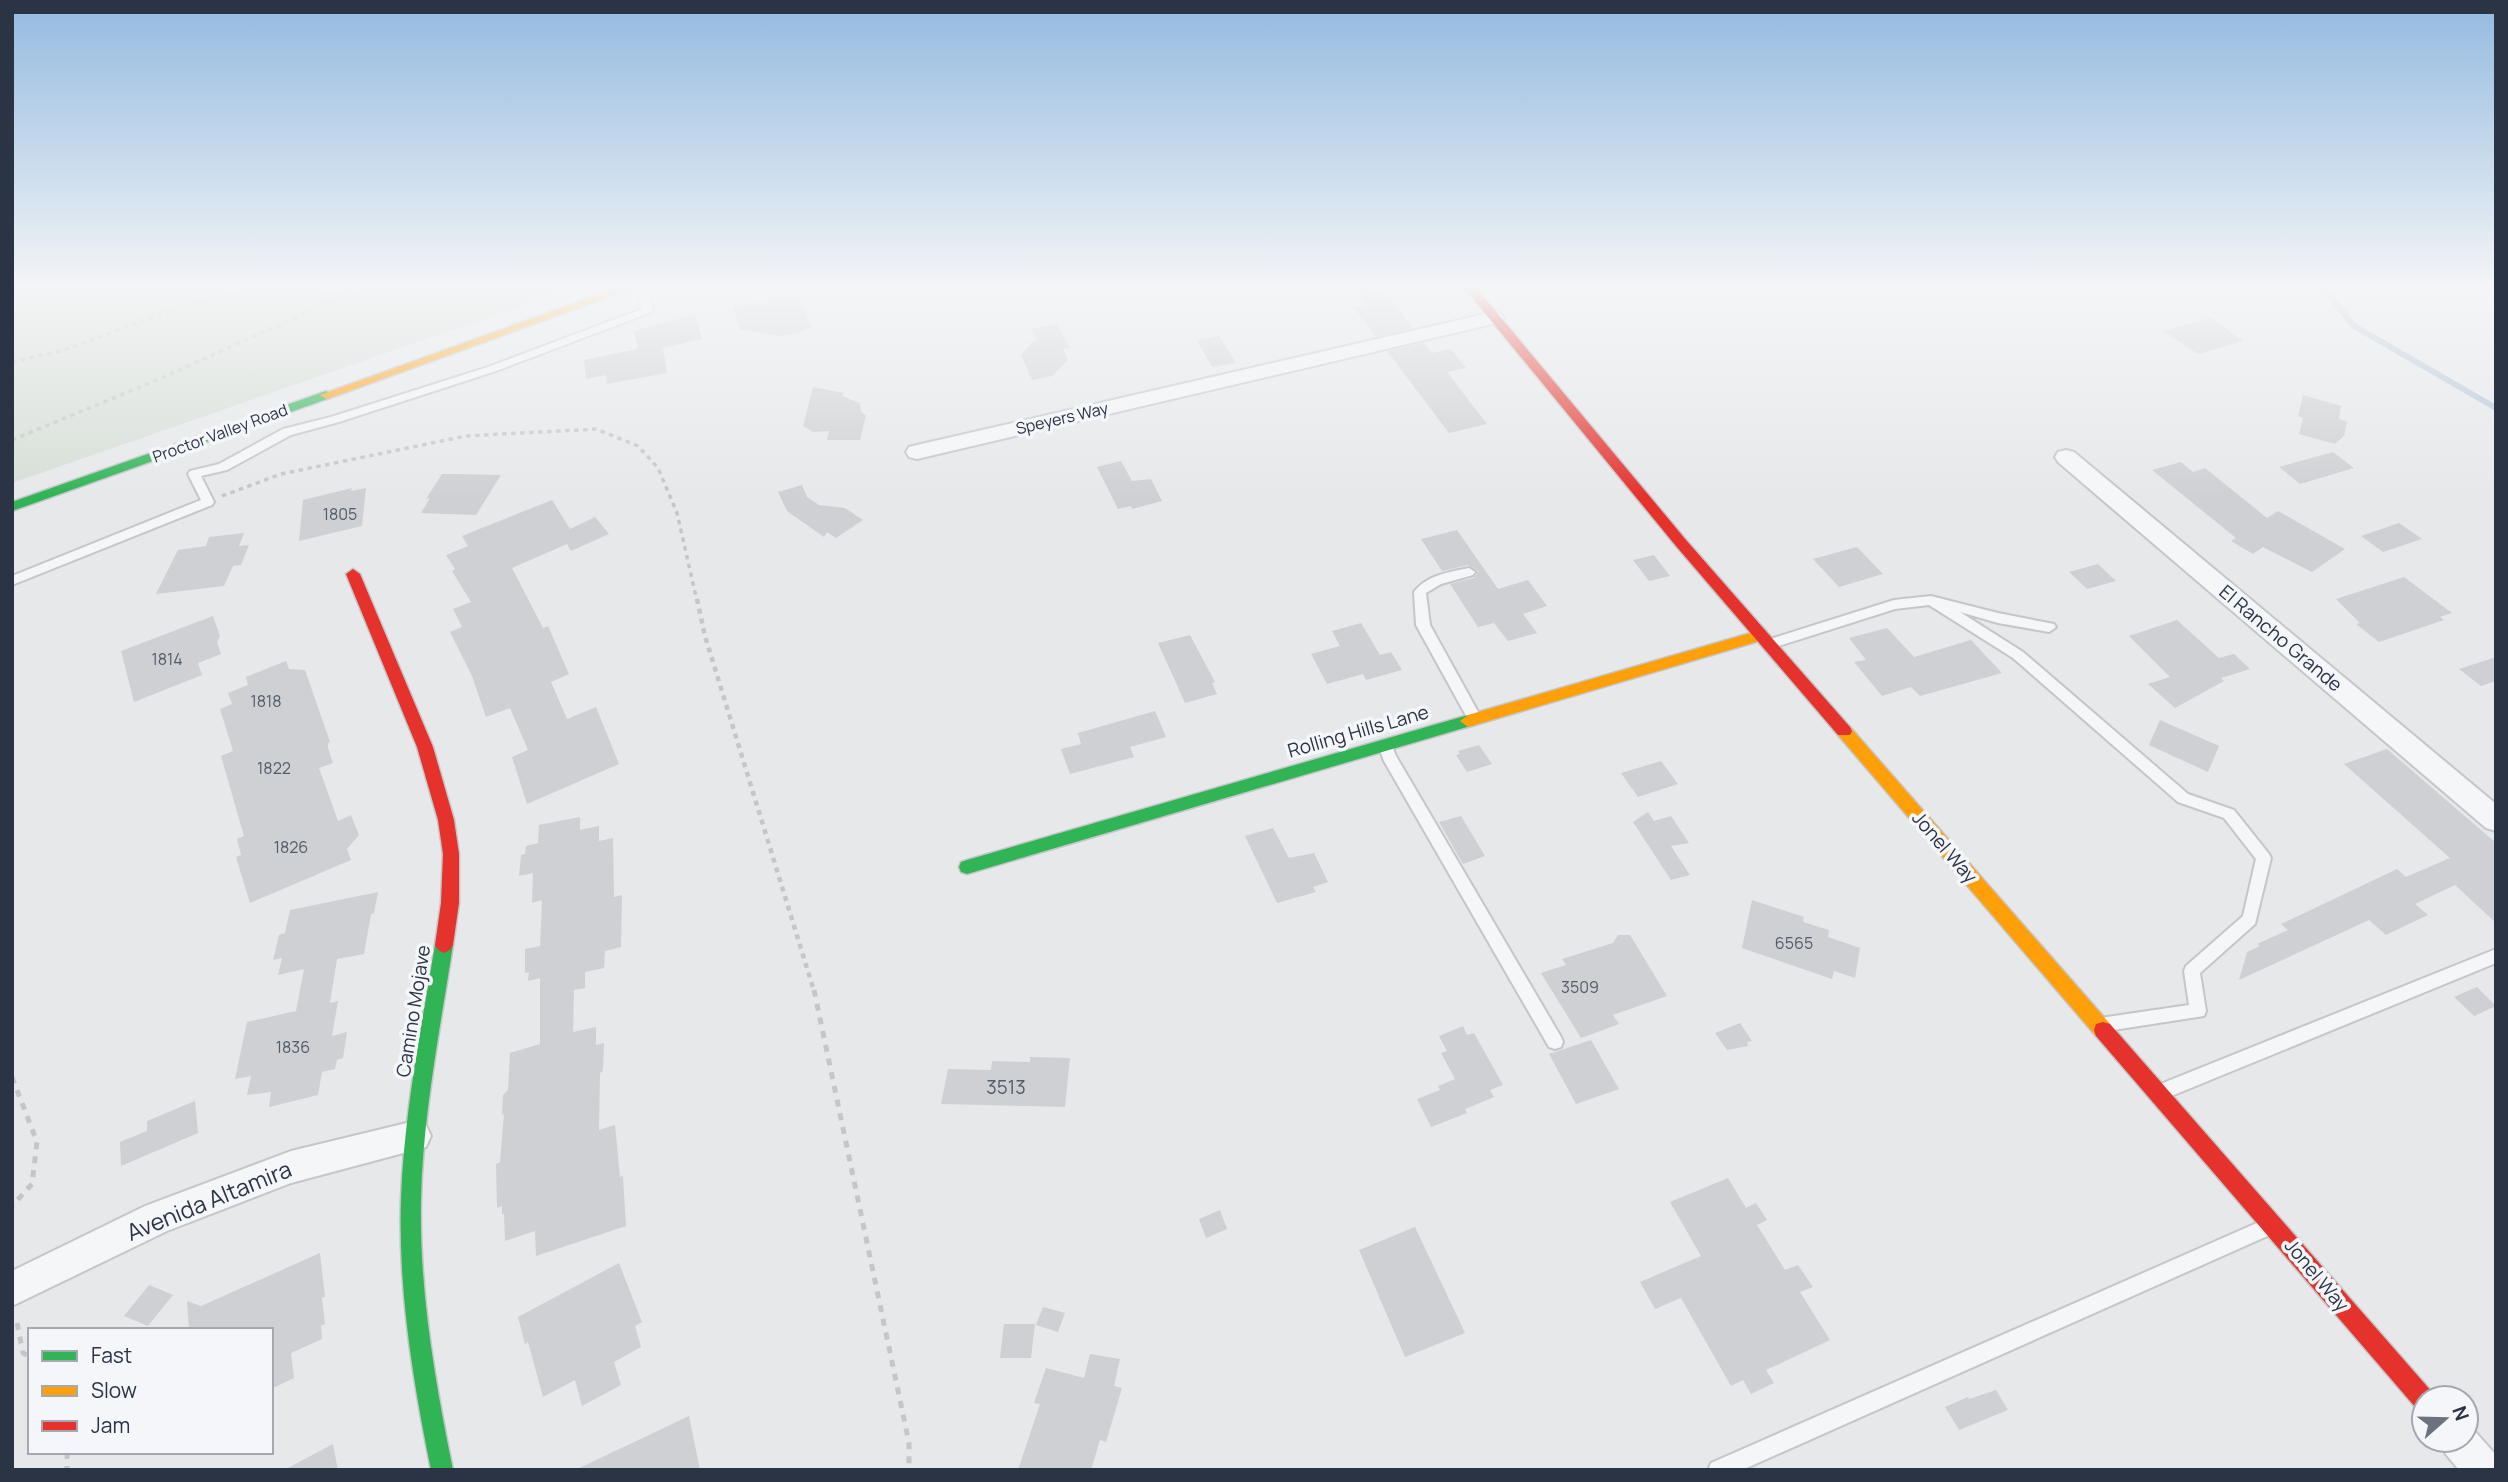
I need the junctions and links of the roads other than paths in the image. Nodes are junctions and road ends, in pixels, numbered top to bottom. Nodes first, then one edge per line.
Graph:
1 (431, 358) edge
2 (521, 358) edge
3 (1321, 358) edge
4 (1528, 358) edge
5 (917, 452) dead end
6 (2066, 457) dead end
7 (12, 507) edge
8 (1469, 572) dead end
9 (353, 574) dead end
10 (12, 581) edge
11 (1931, 600) junction
12 (2049, 627) dead end
13 (1765, 640) junction
14 (1475, 719) junction
15 (1385, 745) junction
16 (2496, 820) edge
17 (967, 867) dead end
18 (2496, 956) edge
19 (2100, 1025) junction
20 (1555, 1042) dead end
21 (2160, 1093) junction
22 (415, 1136) junction
23 (2274, 1224) junction
24 (12, 1289) edge
25 (2410, 1384) edge
26 (2470, 1454) edge
27 (442, 1470) edge
28 (1718, 1470) edge
29 (2484, 1470) edge

1 - 7 street, Proctor Valley Road
2 - 10 lane
3 - 5 street, Speyers Way
4 - 13 street, Jonel Way
6 - 16 street, El Rancho Grande
8 - 14 lane
9 - 22 street, Camino Mojave
11 - 12 lane
11 - 13 lane
11 - 19 lane
13 - 14 street, Rolling Hills Lane
13 - 19 street, Jonel Way
14 - 15 street, Rolling Hills Lane
15 - 17 street, Rolling Hills Lane
15 - 20 lane
18 - 21 lane
19 - 21 street, Jonel Way
21 - 23 street, Jonel Way
22 - 24 street, Avenida Altamira
22 - 27 street, Camino Mojave
23 - 25 street, Jonel Way
23 - 28 lane
26 - 29 street

